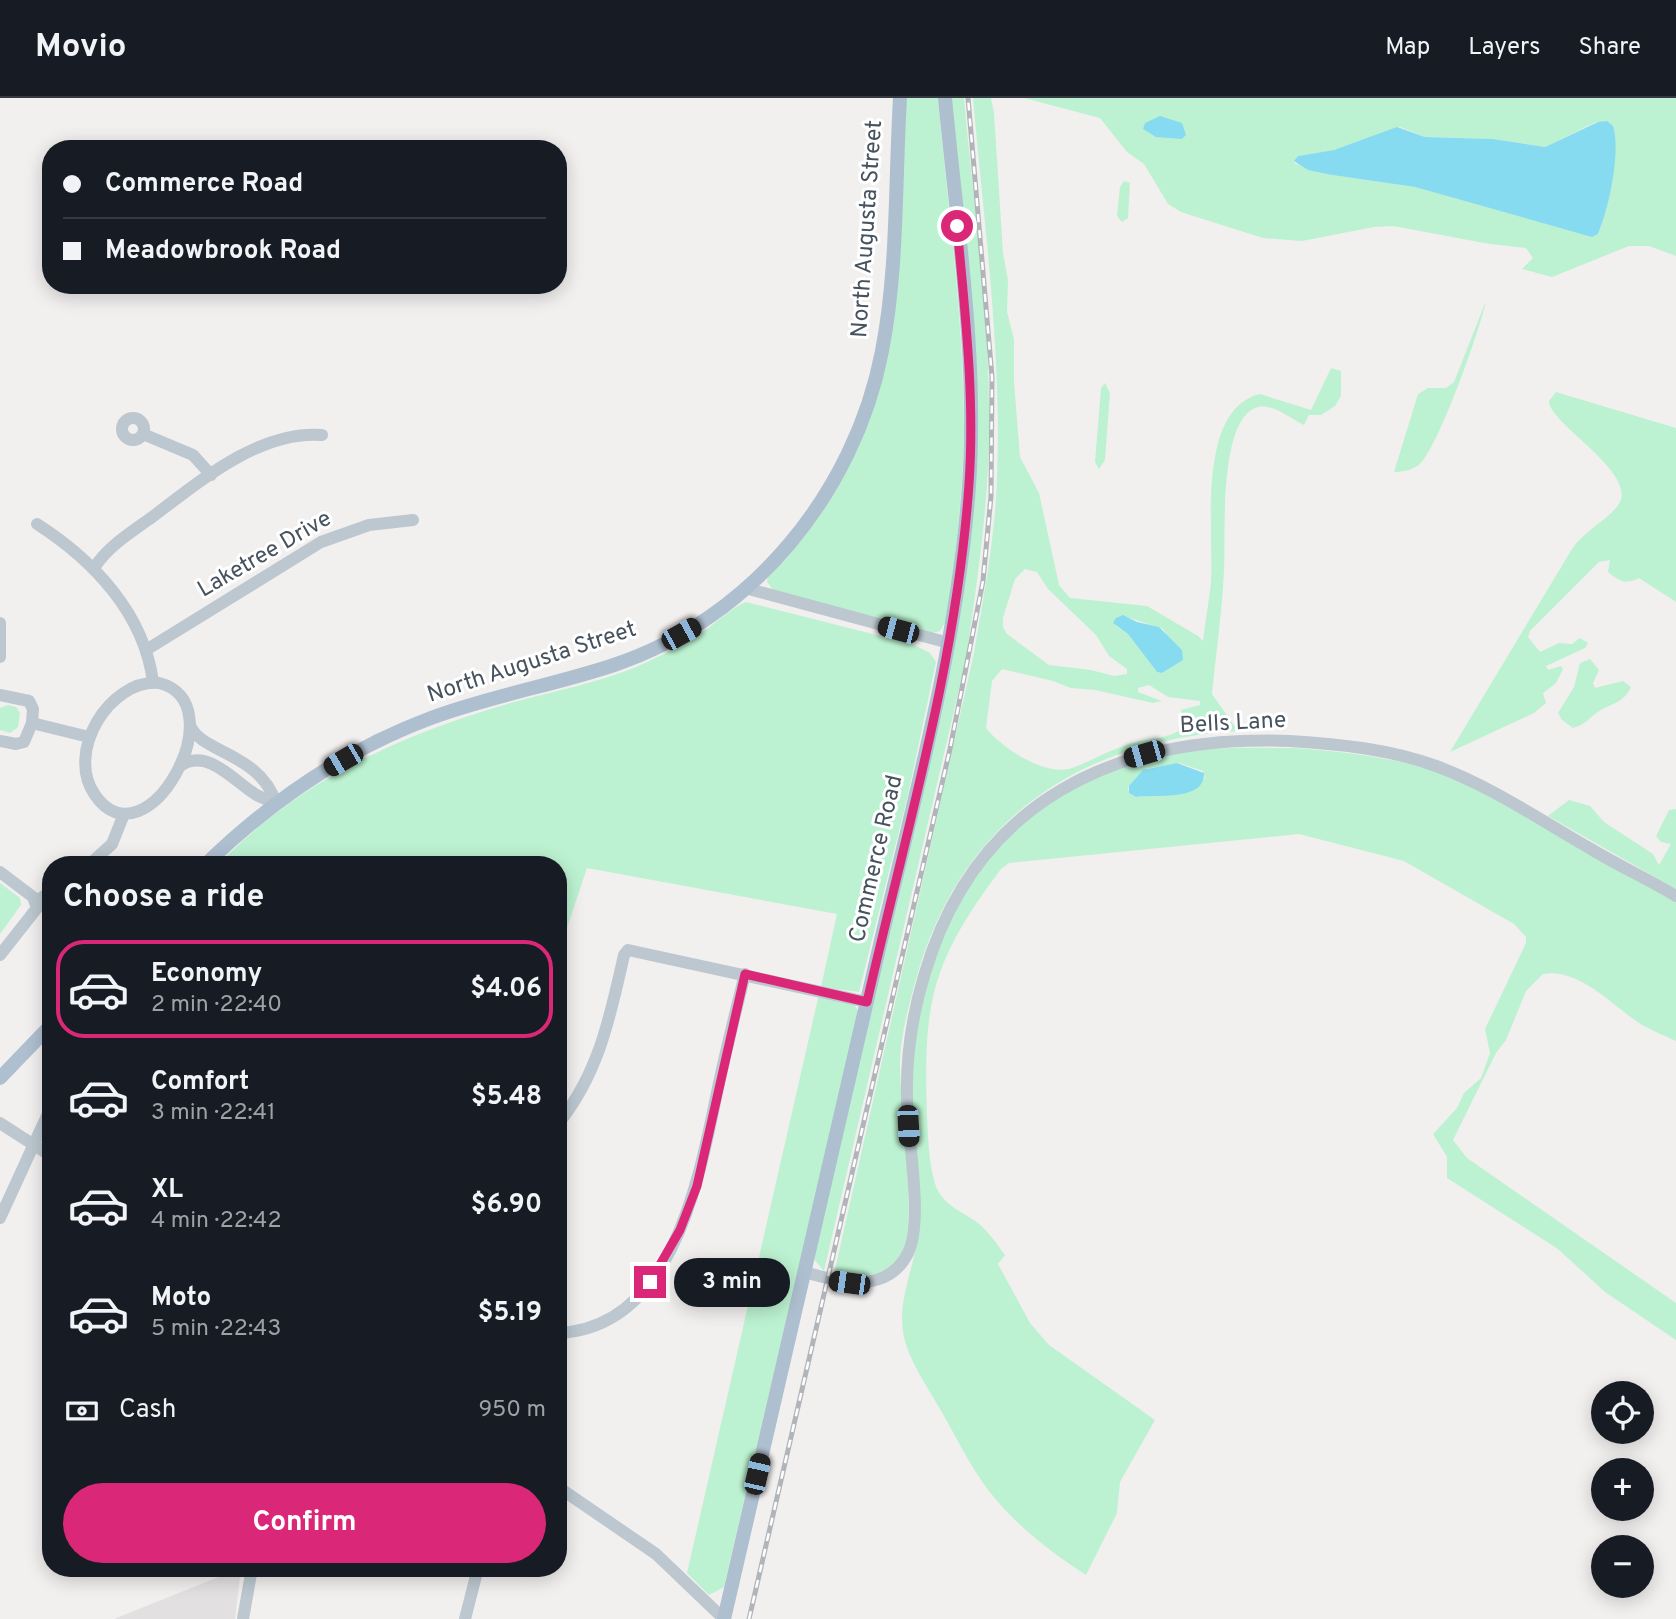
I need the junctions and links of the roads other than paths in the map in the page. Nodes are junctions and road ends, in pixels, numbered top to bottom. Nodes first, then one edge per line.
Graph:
1 (900, 98) edge
2 (945, 98) edge
3 (143, 434) dead end
4 (322, 435) dead end
5 (211, 475) junction
6 (413, 520) dead end
7 (37, 524) dead end
8 (94, 568) junction
9 (745, 588) junction
10 (0, 623) edge
11 (949, 643) junction
12 (146, 650) junction
13 (0, 657) edge
14 (153, 682) junction
15 (0, 695) edge
16 (32, 723) junction
17 (190, 725) junction
18 (89, 737) junction
19 (0, 741) edge
20 (180, 766) junction
21 (276, 803) junction
22 (124, 814) junction
23 (99, 856) edge
24 (215, 856) edge
25 (0, 872) edge
26 (1676, 896) edge
27 (42, 897) edge
28 (36, 901) junction
29 (0, 955) edge
30 (745, 974) junction
31 (867, 1002) junction
32 (42, 1034) edge
33 (0, 1078) edge
34 (567, 1111) edge
35 (0, 1123) edge
36 (42, 1126) edge
37 (33, 1145) junction
38 (42, 1150) edge
39 (0, 1218) edge
40 (804, 1272) junction
41 (567, 1331) edge
42 (567, 1493) edge
43 (251, 1577) edge
44 (476, 1577) edge
45 (243, 1619) edge
46 (465, 1619) edge
47 (724, 1619) edge

1 - 9 main road, North Augusta Street
2 - 11 main road, Commerce Road
3 - 5 street
4 - 5 street
5 - 8 street
6 - 12 street, Laketree Drive
7 - 8 street
8 - 12 street
9 - 11 street
9 - 21 main road, North Augusta Street
10 - 13 street
11 - 31 main road, Commerce Road
12 - 14 street
14 - 17 street
14 - 18 street
15 - 16 street
16 - 18 street
16 - 19 street
17 - 20 street
17 - 21 street
18 - 22 street
20 - 21 street
20 - 22 street
21 - 24 main road, North Augusta Street
22 - 23 street
25 - 28 street
26 - 40 street, Bells Lane
27 - 28 street
28 - 29 street
30 - 31 street
30 - 34 street
30 - 41 street
31 - 40 main road, Commerce Road
32 - 33 main road
35 - 37 street
36 - 37 street
37 - 38 street
37 - 39 street
40 - 47 main road, Commerce Road
42 - 47 street
43 - 45 street
44 - 46 street

